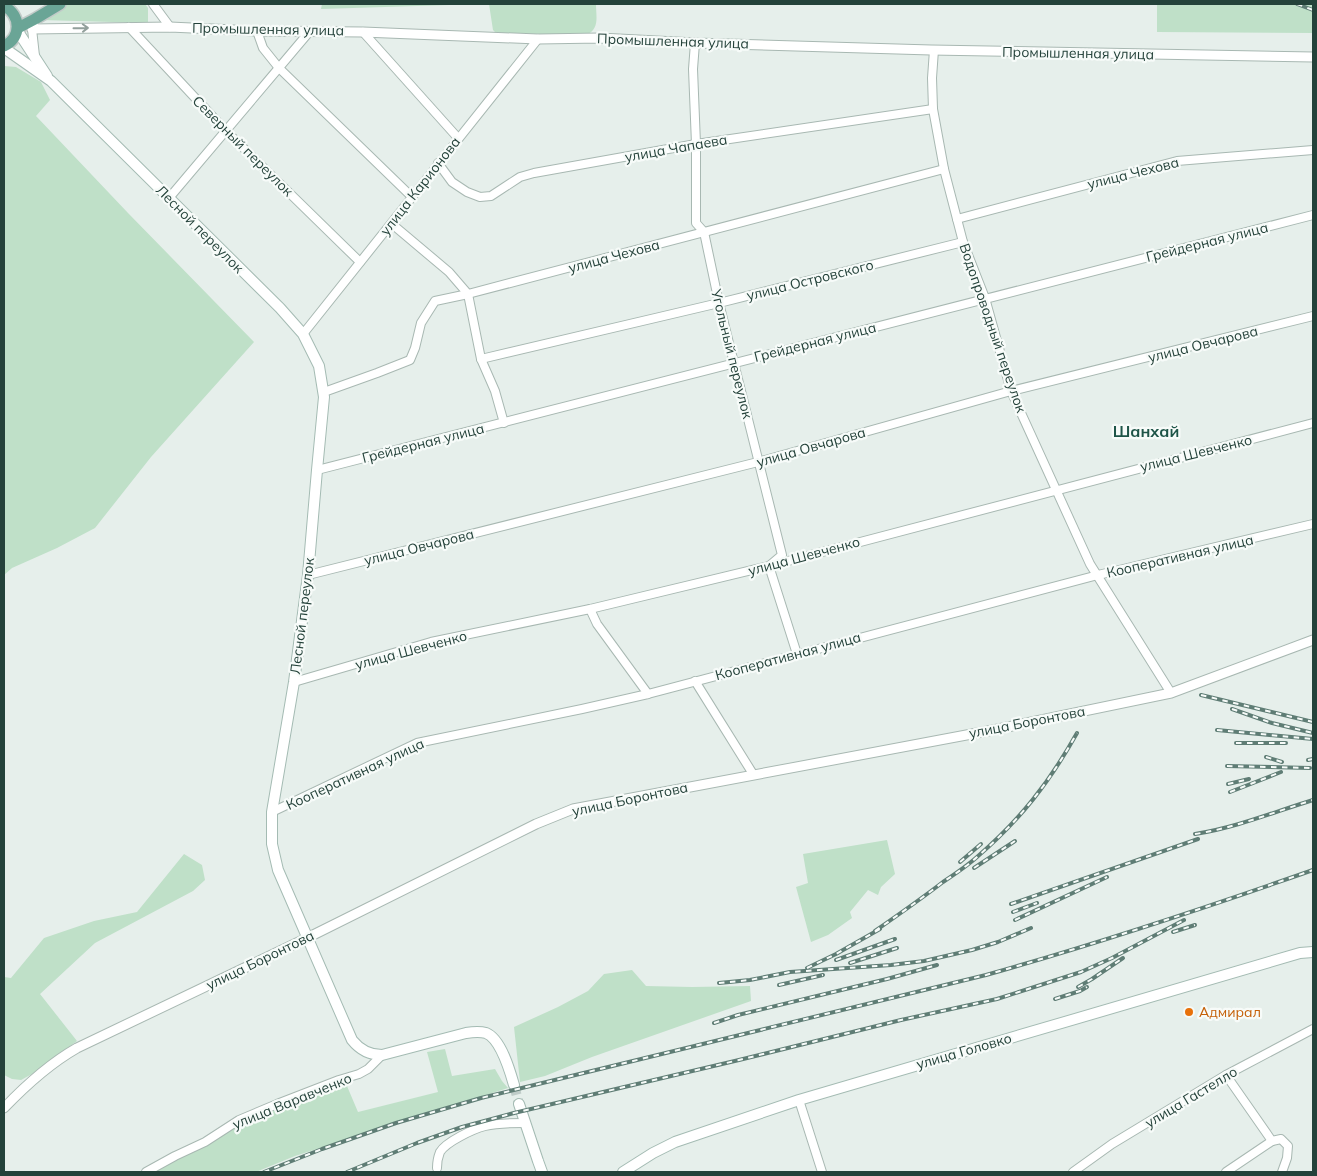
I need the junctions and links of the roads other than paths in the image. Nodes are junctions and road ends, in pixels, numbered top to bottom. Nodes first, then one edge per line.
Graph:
1 (60, 4) edge
2 (153, 4) edge
3 (4, 5) edge
4 (34, 24) junction
5 (129, 27) junction
6 (170, 27) junction
7 (17, 29) junction
8 (257, 31) junction
9 (310, 31) junction
10 (364, 32) junction
11 (538, 39) junction
12 (695, 43) junction
13 (4, 47) edge
14 (934, 50) junction
15 (35, 56) junction
16 (1313, 57) edge
17 (279, 68) junction
18 (51, 81) junction
19 (933, 109) junction
20 (226, 131) junction
21 (458, 138) junction
22 (696, 144) junction
23 (1313, 150) edge
24 (438, 163) junction
25 (944, 169) junction
26 (412, 197) junction
27 (169, 198) junction
28 (1313, 215) edge
29 (958, 219) junction
30 (392, 224) junction
31 (704, 232) junction
32 (963, 242) junction
33 (360, 262) junction
34 (468, 294) junction
35 (985, 298) junction
36 (719, 303) junction
37 (1313, 316) edge
38 (303, 334) junction
39 (481, 360) junction
40 (734, 363) junction
41 (1011, 391) junction
42 (324, 392) junction
43 (504, 422) junction
44 (1313, 423) edge
45 (758, 462) junction
46 (317, 470) junction
47 (1056, 490) junction
48 (1313, 524) edge
49 (769, 566) junction
50 (308, 575) junction
51 (1098, 575) junction
52 (590, 609) junction
53 (1313, 640) edge
54 (797, 654) junction
55 (695, 681) junction
56 (294, 682) junction
57 (1171, 693) junction
58 (648, 694) junction
59 (753, 774) junction
60 (272, 812) junction
61 (307, 938) junction
62 (1313, 952) edge
63 (1313, 1029) edge
64 (382, 1055) junction
65 (1226, 1075) junction
66 (514, 1085) tunnel mouth
67 (799, 1100) junction
68 (519, 1104) tunnel mouth
69 (4, 1108) edge
70 (525, 1122) junction
71 (1272, 1141) junction
72 (437, 1168) dead end
73 (146, 1172) edge
74 (542, 1172) edge
75 (623, 1172) edge
76 (822, 1172) edge
77 (1074, 1172) edge
78 (1226, 1172) edge
79 (1282, 1172) edge

1 - 4 main road
2 - 6 street
3 - 7 main road
4 -> 5 street, Промышленная улица
4 - 7 main road
4 - 15 street
5 - 6 street, Промышленная улица
5 - 20 street, Северный переулок
6 - 8 street, Промышленная улица
7 - 13 main road
7 - 15 main road
8 - 9 street, Промышленная улица
8 - 17 street
9 - 10 street, Промышленная улица
9 - 17 street
10 - 11 street, Промышленная улица
10 - 21 street
11 - 12 street, Промышленная улица
11 - 21 street, улица Карионова
12 - 14 street, Промышленная улица
12 - 22 street, Угольный переулок
13 - 18 main road
14 - 16 street, Промышленная улица
14 - 19 street, Водопроводный переулок
15 - 18 main road
17 - 20 street
17 - 26 street
18 - 27 main road, Лесной переулок
19 - 22 street, улица Чапаева
19 - 25 street, Водопроводный переулок
20 - 27 street
20 - 33 street, Северный переулок
21 - 24 street, улица Карионова
22 - 24 street, улица Чапаева
22 - 31 street, Угольный переулок
23 - 29 street, улица Чехова
24 - 26 street, улица Карионова
25 - 29 street, Водопроводный переулок
25 - 31 street, улица Чехова
26 - 30 street, улица Карионова
27 - 38 main road, Лесной переулок
28 - 35 street, Грейдерная улица
29 - 32 street, Водопроводный переулок
30 - 33 street, улица Карионова
30 - 34 street
31 - 34 street, улица Чехова
31 - 36 street, Угольный переулок
32 - 35 street, Водопроводный переулок
32 - 36 street, улица Островского
33 - 38 street, улица Карионова
34 - 39 street
34 - 42 street, улица Чехова
35 - 40 street, Грейдерная улица
35 - 41 street, Водопроводный переулок
36 - 39 street, улица Островского
36 - 40 street, Угольный переулок
37 - 41 street, улица Овчарова
38 - 42 main road, Лесной переулок
39 - 43 street
40 - 43 street, Грейдерная улица
40 - 45 street, Угольный переулок
41 - 45 street, улица Овчарова
41 - 47 street, Водопроводный переулок
42 - 46 main road, Лесной переулок
43 - 46 street, Грейдерная улица
44 - 47 street, улица Шевченко
45 - 49 street, Угольный переулок
45 - 50 street, улица Овчарова
46 - 50 main road, Лесной переулок
47 - 49 street, улица Шевченко
47 - 51 street, Водопроводный переулок
48 - 51 street, Кооперативная улица
49 - 52 street, улица Шевченко
49 - 54 street
50 - 56 main road, Лесной переулок
51 - 54 street, Кооперативная улица
51 - 57 street, Водопроводный переулок
52 - 56 street, улица Шевченко
52 - 58 street
53 - 57 street, улица Боронтова
54 - 55 street, Кооперативная улица
55 - 58 street, Кооперативная улица
55 - 59 street
56 - 60 main road, Лесной переулок
57 - 59 street, улица Боронтова
58 - 60 street, Кооперативная улица
59 - 61 street, улица Боронтова
60 - 61 main road, Лесной переулок
61 - 64 main road, Лесной переулок
61 - 69 street, улица Боронтова
62 - 67 main road, улица Головко
63 - 65 street, улица Гастелло
64 - 66 main road
64 - 73 street, улица Варавченко
65 - 71 street
65 - 77 street, улица Гастелло
67 - 75 main road, улица Головко
67 - 76 street
68 - 70 main road
70 - 72 street
70 - 74 main road
71 - 78 street
71 - 79 street

